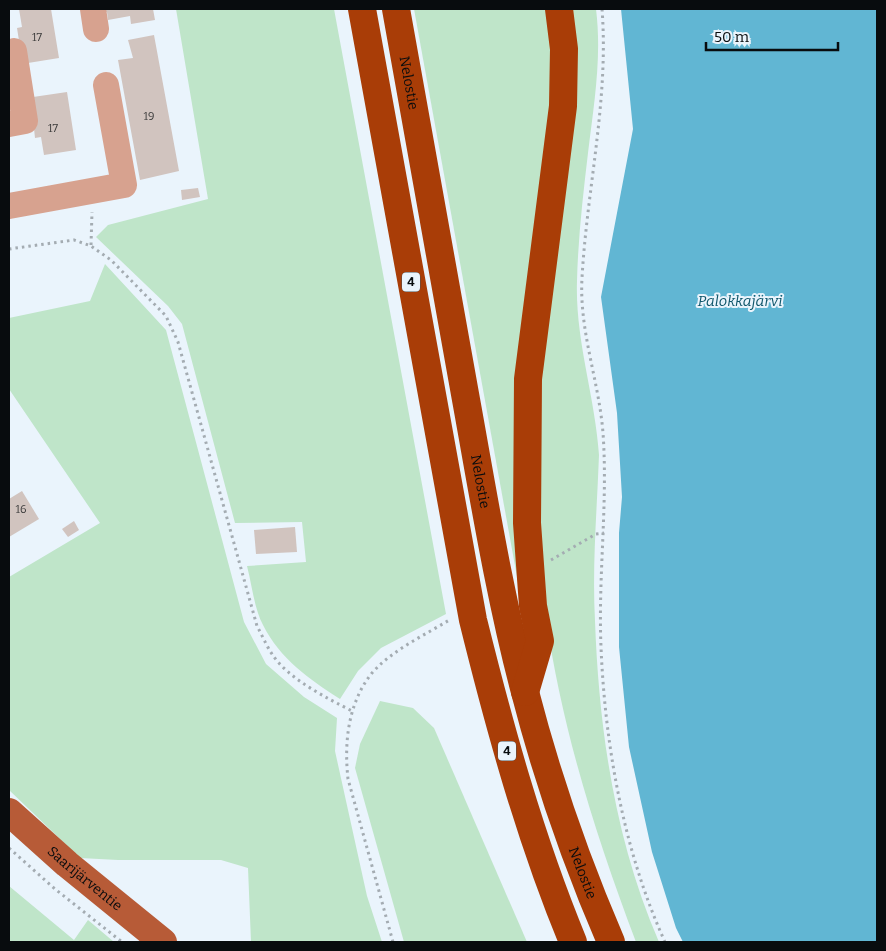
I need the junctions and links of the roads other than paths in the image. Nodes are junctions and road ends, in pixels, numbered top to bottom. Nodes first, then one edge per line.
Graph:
1 (362, 9) edge
2 (396, 9) edge
3 (559, 9) edge
4 (14, 51) dead end
5 (106, 85) dead end
6 (9, 124) edge
7 (9, 206) edge
8 (525, 693) junction
9 (9, 812) edge
10 (163, 942) edge
11 (573, 942) edge
12 (611, 942) edge

1 - 11 highway, 4
2 - 8 highway, Nelostie
3 - 8 highway
4 - 6 lane
5 - 7 lane
8 - 12 highway, Nelostie
9 - 10 main road, Saarijärventie

